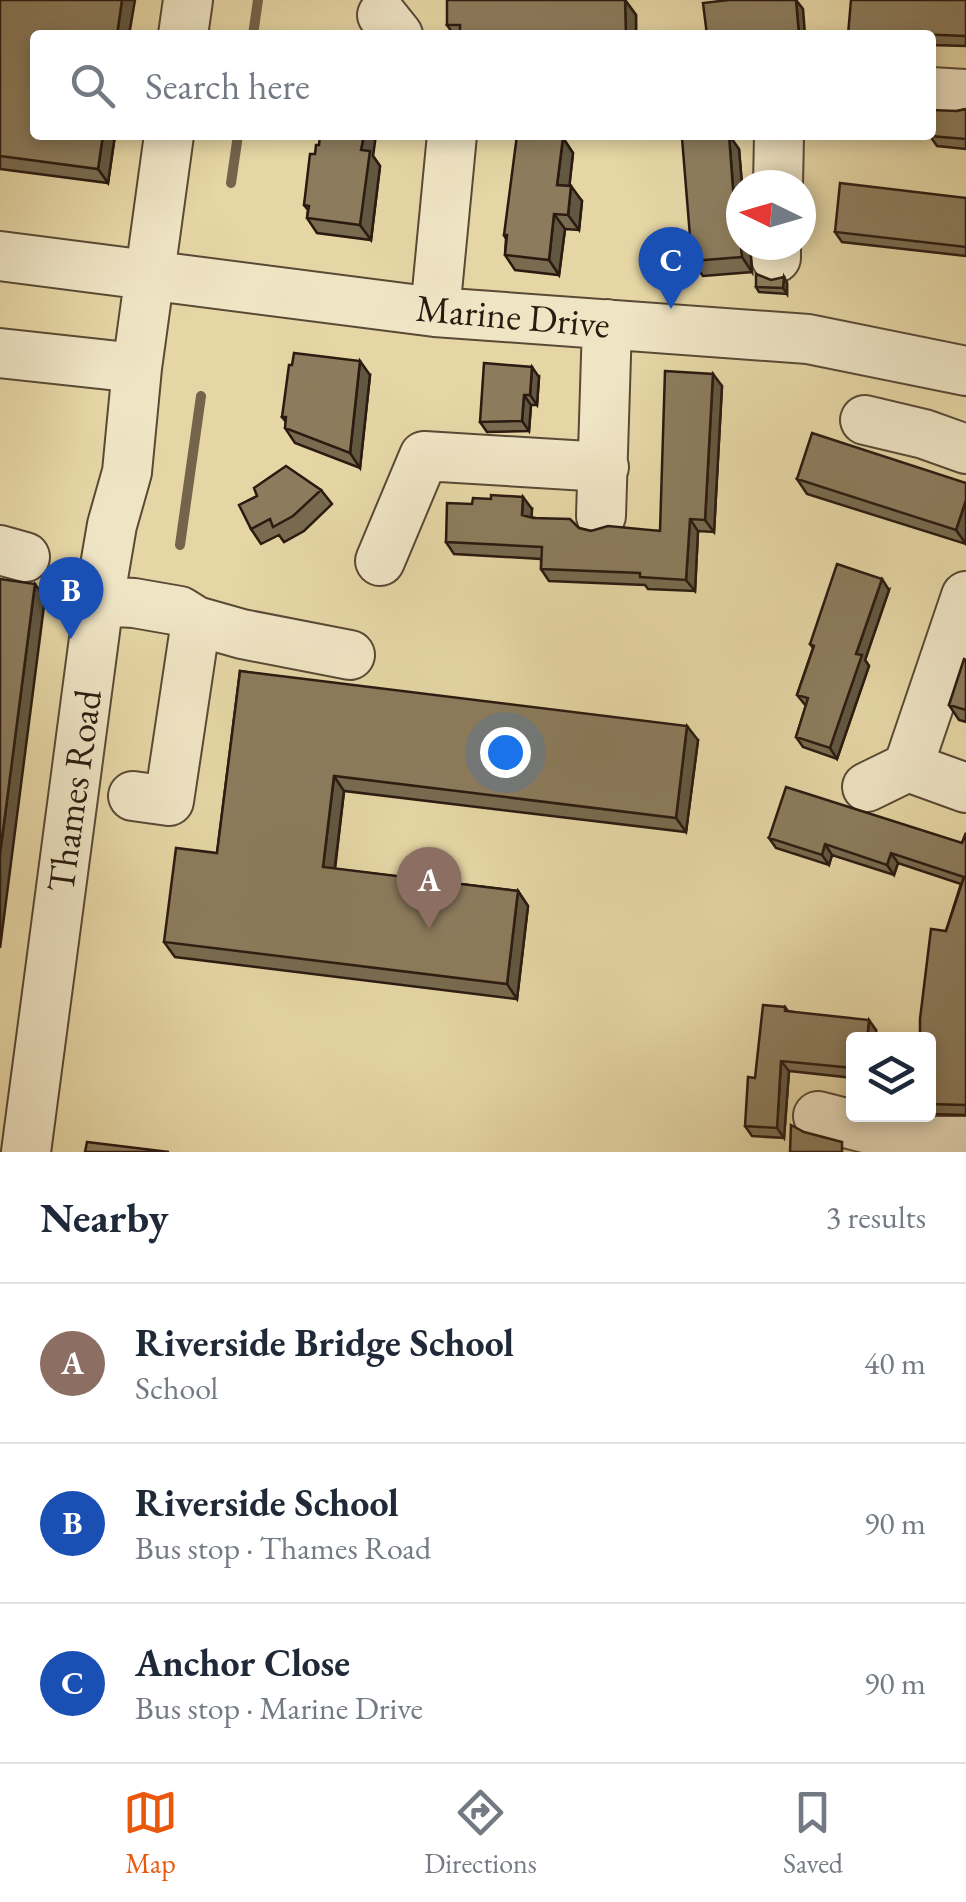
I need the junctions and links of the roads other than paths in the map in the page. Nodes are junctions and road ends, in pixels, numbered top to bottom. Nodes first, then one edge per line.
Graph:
1 (188, 0) edge
2 (184, 30) edge
3 (936, 92) edge
4 (966, 94) edge
5 (168, 140) edge
6 (452, 140) edge
7 (779, 140) edge
8 (778, 170) edge
9 (0, 256) edge
10 (149, 277) junction
11 (435, 312) junction
12 (608, 324) junction
13 (0, 353) edge
14 (951, 367) edge
15 (137, 368) junction
16 (865, 420) dead end
17 (945, 442) edge
18 (604, 467) junction
19 (601, 516) dead end
20 (380, 561) dead end
21 (966, 596) edge
22 (100, 602) junction
23 (196, 621) junction
24 (350, 655) dead end
25 (966, 788) edge
26 (132, 796) dead end
27 (818, 1116) dead end
28 (941, 1145) edge
29 (26, 1152) edge

1 - 2 street
3 - 4 street
5 - 10 street, Thames Road
6 - 11 street
7 - 8 street
9 - 10 street, Marine Drive
10 - 11 street, Marine Drive
10 - 15 street, Thames Road
11 - 12 street, Marine Drive
12 - 14 street, Marine Drive
12 - 18 street
13 - 15 street
14 - 17 street, Marine Drive
15 - 22 street, Thames Road
16 - 17 street, Marine Drive
18 - 19 street
18 - 20 street
21 - 25 street
22 - 23 street
22 - 29 street, Thames Road
23 - 24 street
23 - 26 street
27 - 28 street

